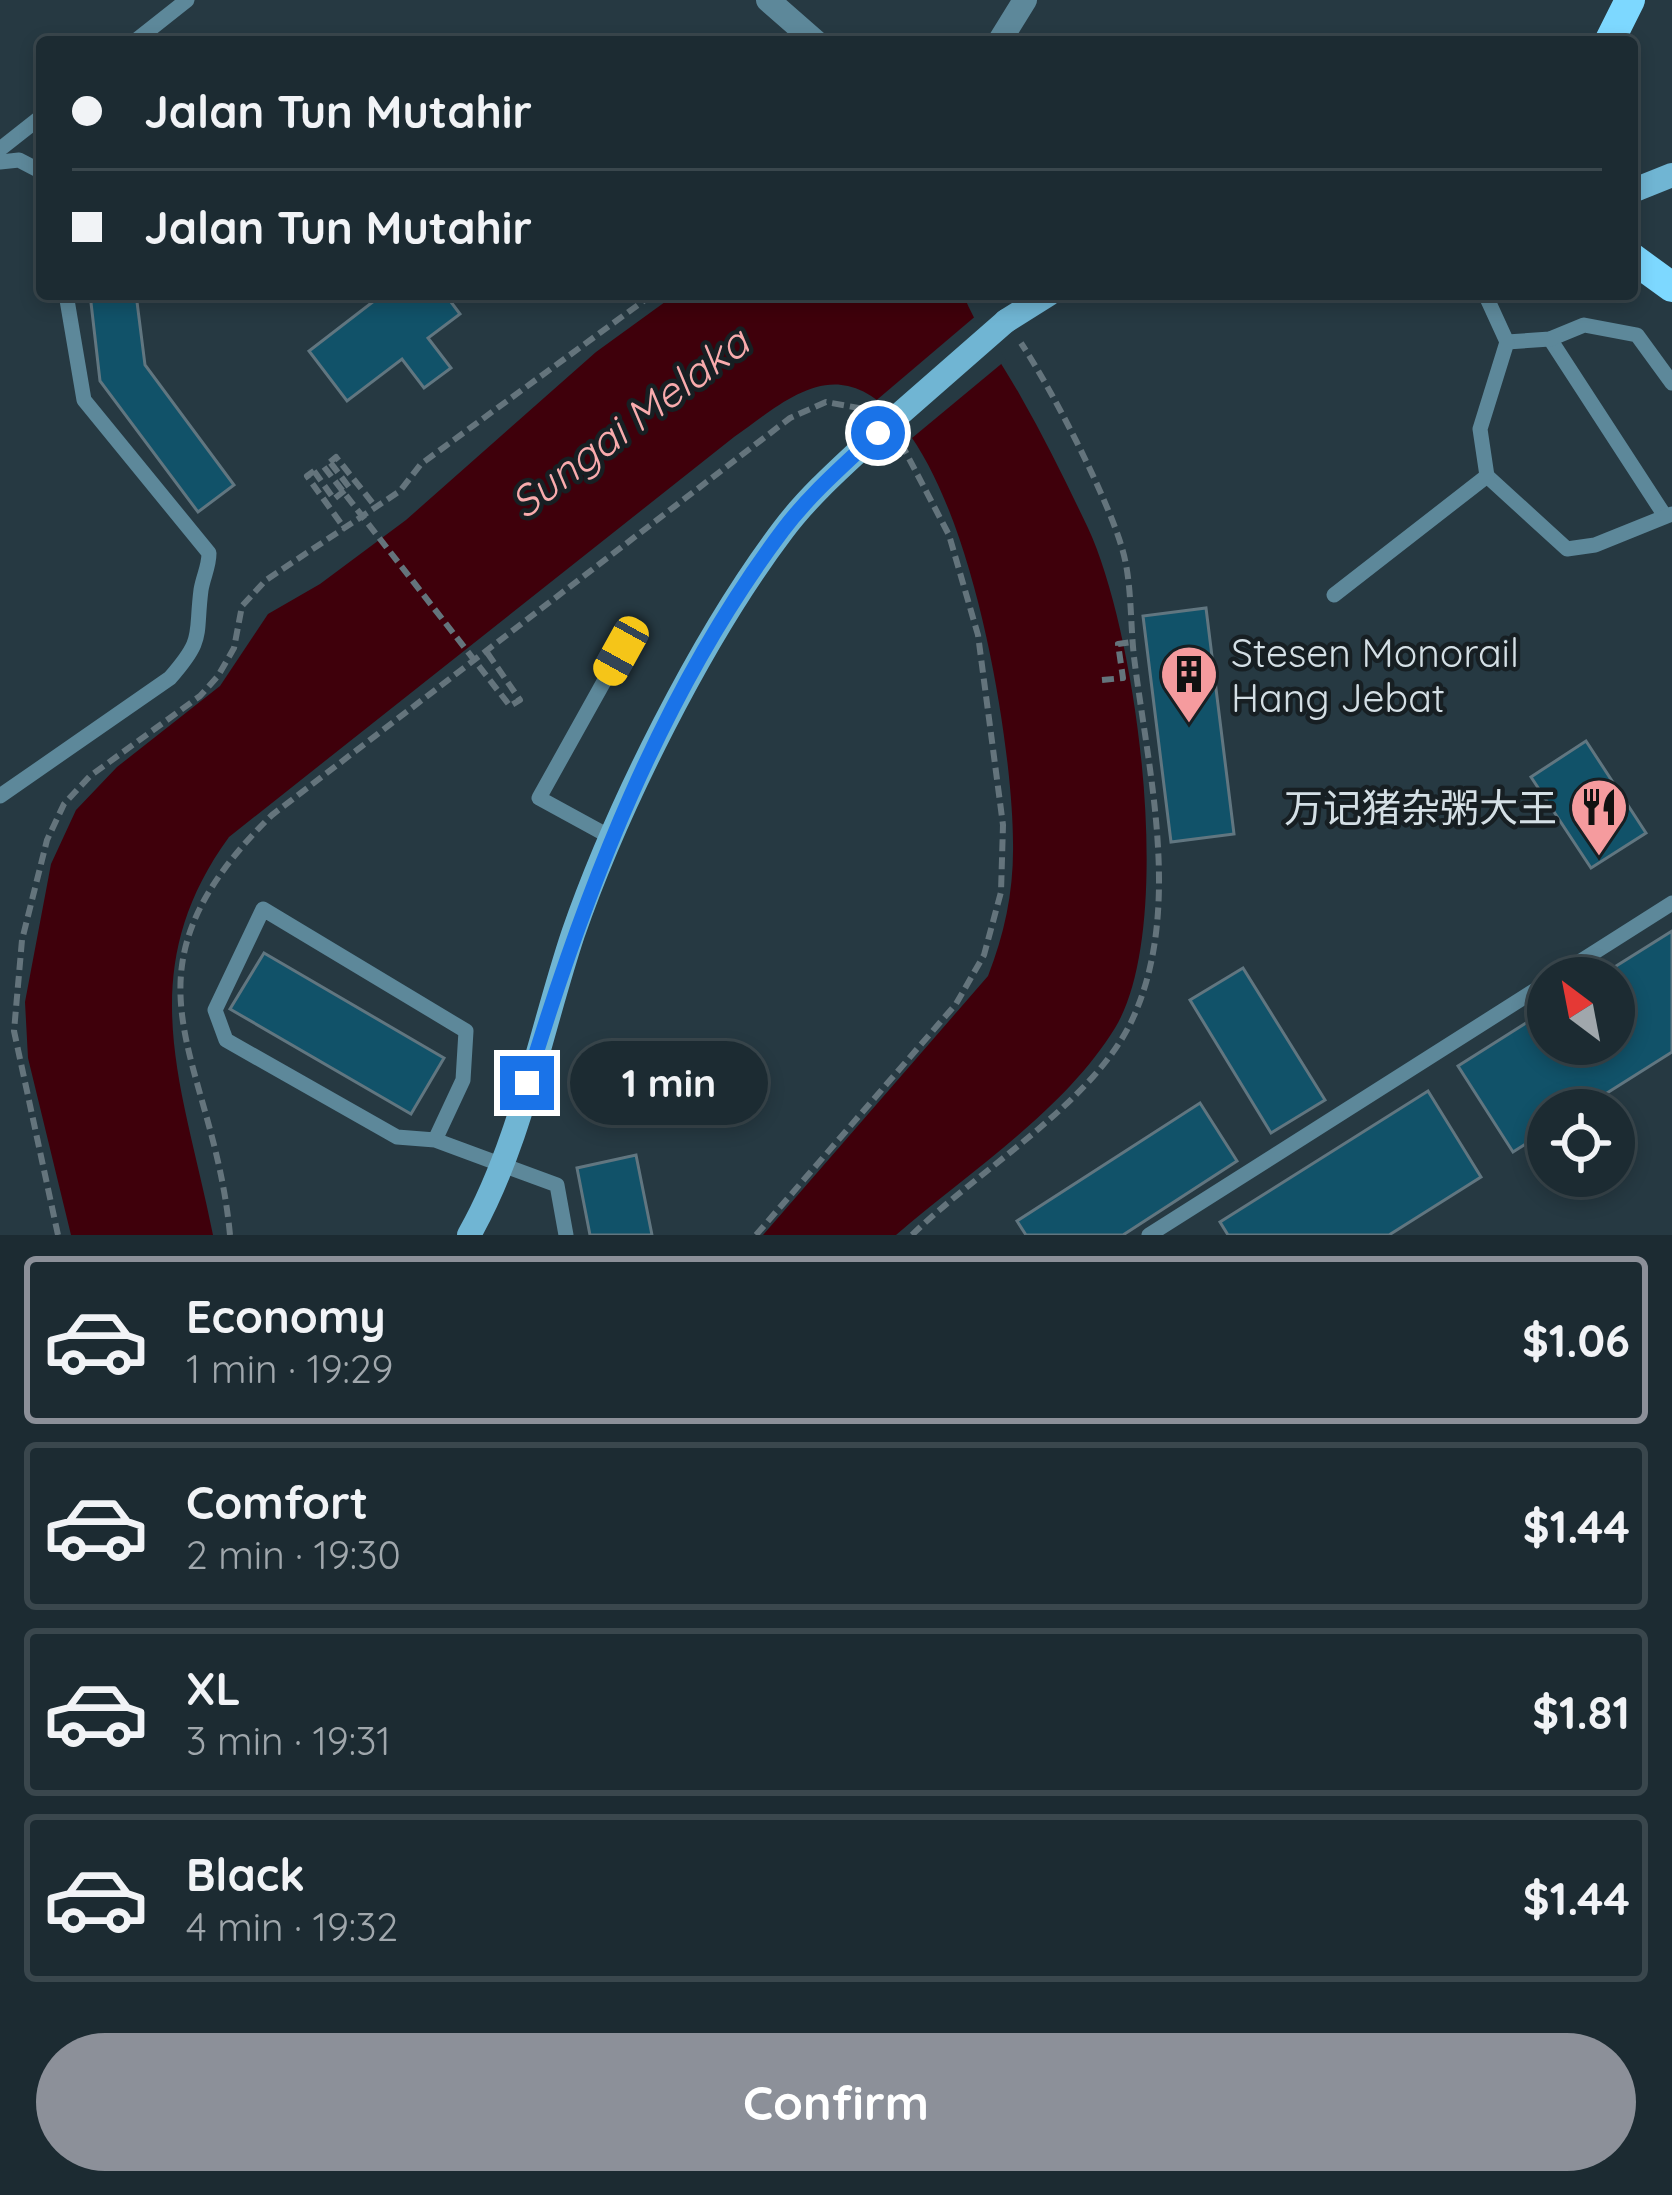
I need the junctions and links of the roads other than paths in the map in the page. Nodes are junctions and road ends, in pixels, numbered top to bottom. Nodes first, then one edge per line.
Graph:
1 (187, 0) edge
2 (768, 0) edge
3 (1025, 0) edge
4 (1630, 0) edge
5 (142, 36) edge
6 (809, 36) edge
7 (1003, 36) edge
8 (1612, 36) edge
9 (36, 121) edge
10 (0, 149) edge
11 (0, 162) edge
12 (36, 169) edge
13 (1672, 175) edge
14 (1638, 189) edge
15 (1638, 262) edge
16 (1672, 287) edge
17 (67, 300) edge
18 (1039, 300) edge
19 (1488, 300) edge
20 (1550, 339) junction
21 (1507, 342) junction
22 (1672, 382) edge
23 (1486, 476) junction
24 (1669, 515) edge
25 (1334, 595) dead end
26 (621, 651) dead end
27 (0, 796) edge
28 (614, 838) junction
29 (1672, 903) edge
30 (1587, 957) edge
31 (1527, 995) edge
32 (435, 1140) junction
33 (502, 1165) junction
34 (469, 1235) edge
35 (566, 1235) edge
36 (1149, 1235) edge

1 - 5 lane
2 - 6 street
3 - 7 street
4 - 8 main road
9 - 10 lane
11 - 12 lane
13 - 14 street
15 - 16 main road
17 - 27 lane
18 - 28 street, bridge
19 - 21 lane
20 - 21 lane
20 - 22 lane
20 - 24 lane
21 - 23 lane
23 - 24 lane
23 - 25 lane
26 - 28 lane
28 - 33 street
29 - 30 lane
31 - 36 lane
32 - 32 lane
32 - 33 lane
33 - 34 street
33 - 35 lane

